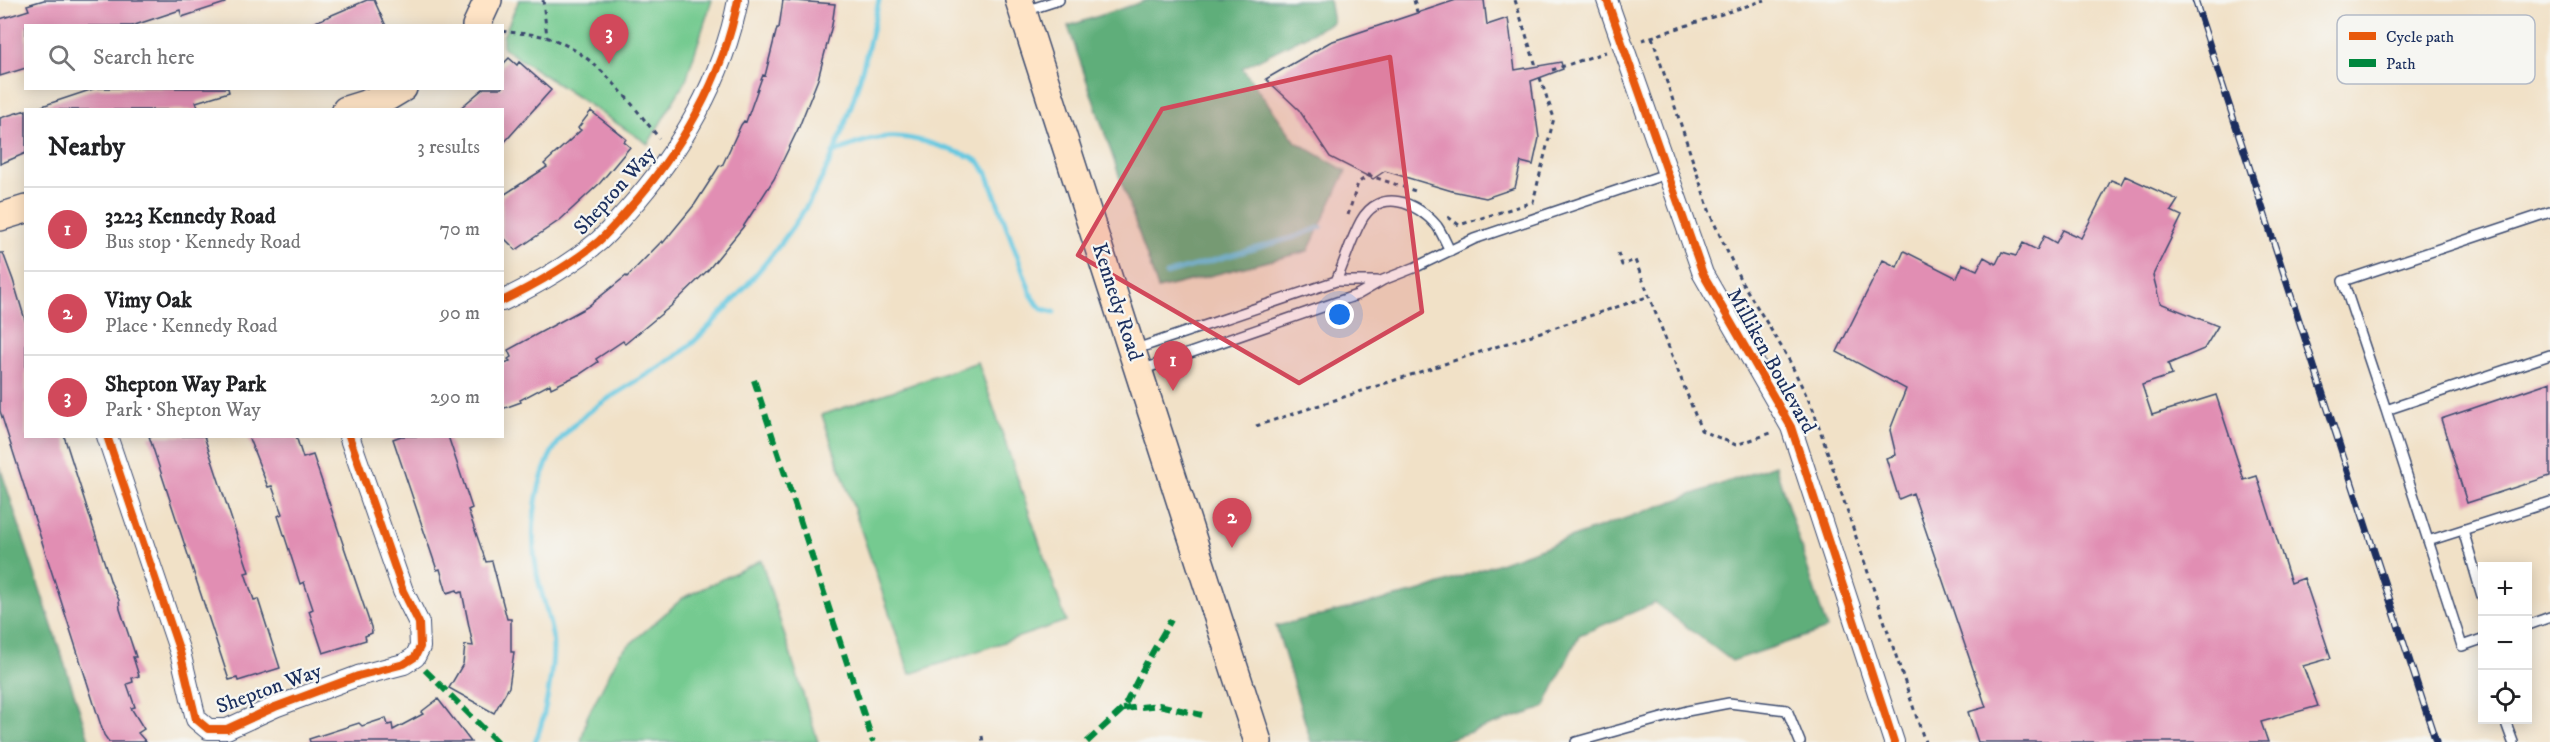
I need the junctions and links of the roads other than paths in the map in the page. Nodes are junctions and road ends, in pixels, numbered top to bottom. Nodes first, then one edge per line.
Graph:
1 (489, 0) edge
2 (738, 0) edge
3 (1059, 0) edge
4 (1607, 0) edge
5 (1020, 6) edge
6 (477, 24) edge
7 (400, 90) edge
8 (352, 108) edge
9 (1666, 174) junction
10 (24, 210) edge
11 (2550, 212) edge
12 (0, 217) edge
13 (1450, 251) junction
14 (1383, 280) junction
15 (1336, 281) junction
16 (504, 300) edge
17 (2550, 355) edge
18 (1135, 360) junction
19 (2386, 410) junction
20 (108, 438) edge
21 (350, 438) edge
22 (2550, 502) edge
23 (2463, 530) junction
24 (2428, 541) junction
25 (2478, 582) edge
26 (2550, 617) edge
27 (2532, 624) edge
28 (2478, 643) edge
29 (2506, 724) edge
30 (1258, 742) edge
31 (1576, 742) edge
32 (1800, 742) edge
33 (1894, 742) edge
34 (2513, 742) edge

1 - 6 main road
2 - 16 street, Shepton Way
3 - 5 lane
4 - 9 street, Milliken Boulevard
5 - 18 main road, Kennedy Road
7 - 8 main road
9 - 13 lane
9 - 33 street, Milliken Boulevard
10 - 12 main road
11 - 19 lane
13 - 14 lane
13 - 15 lane
14 - 15 lane
14 - 18 lane
15 - 18 lane
17 - 19 lane
18 - 30 main road, Kennedy Road
19 - 24 lane
20 - 21 street, Shepton Way
22 - 23 lane
23 - 24 lane
23 - 25 lane
24 - 28 lane
26 - 27 lane
29 - 34 lane
31 - 32 lane

